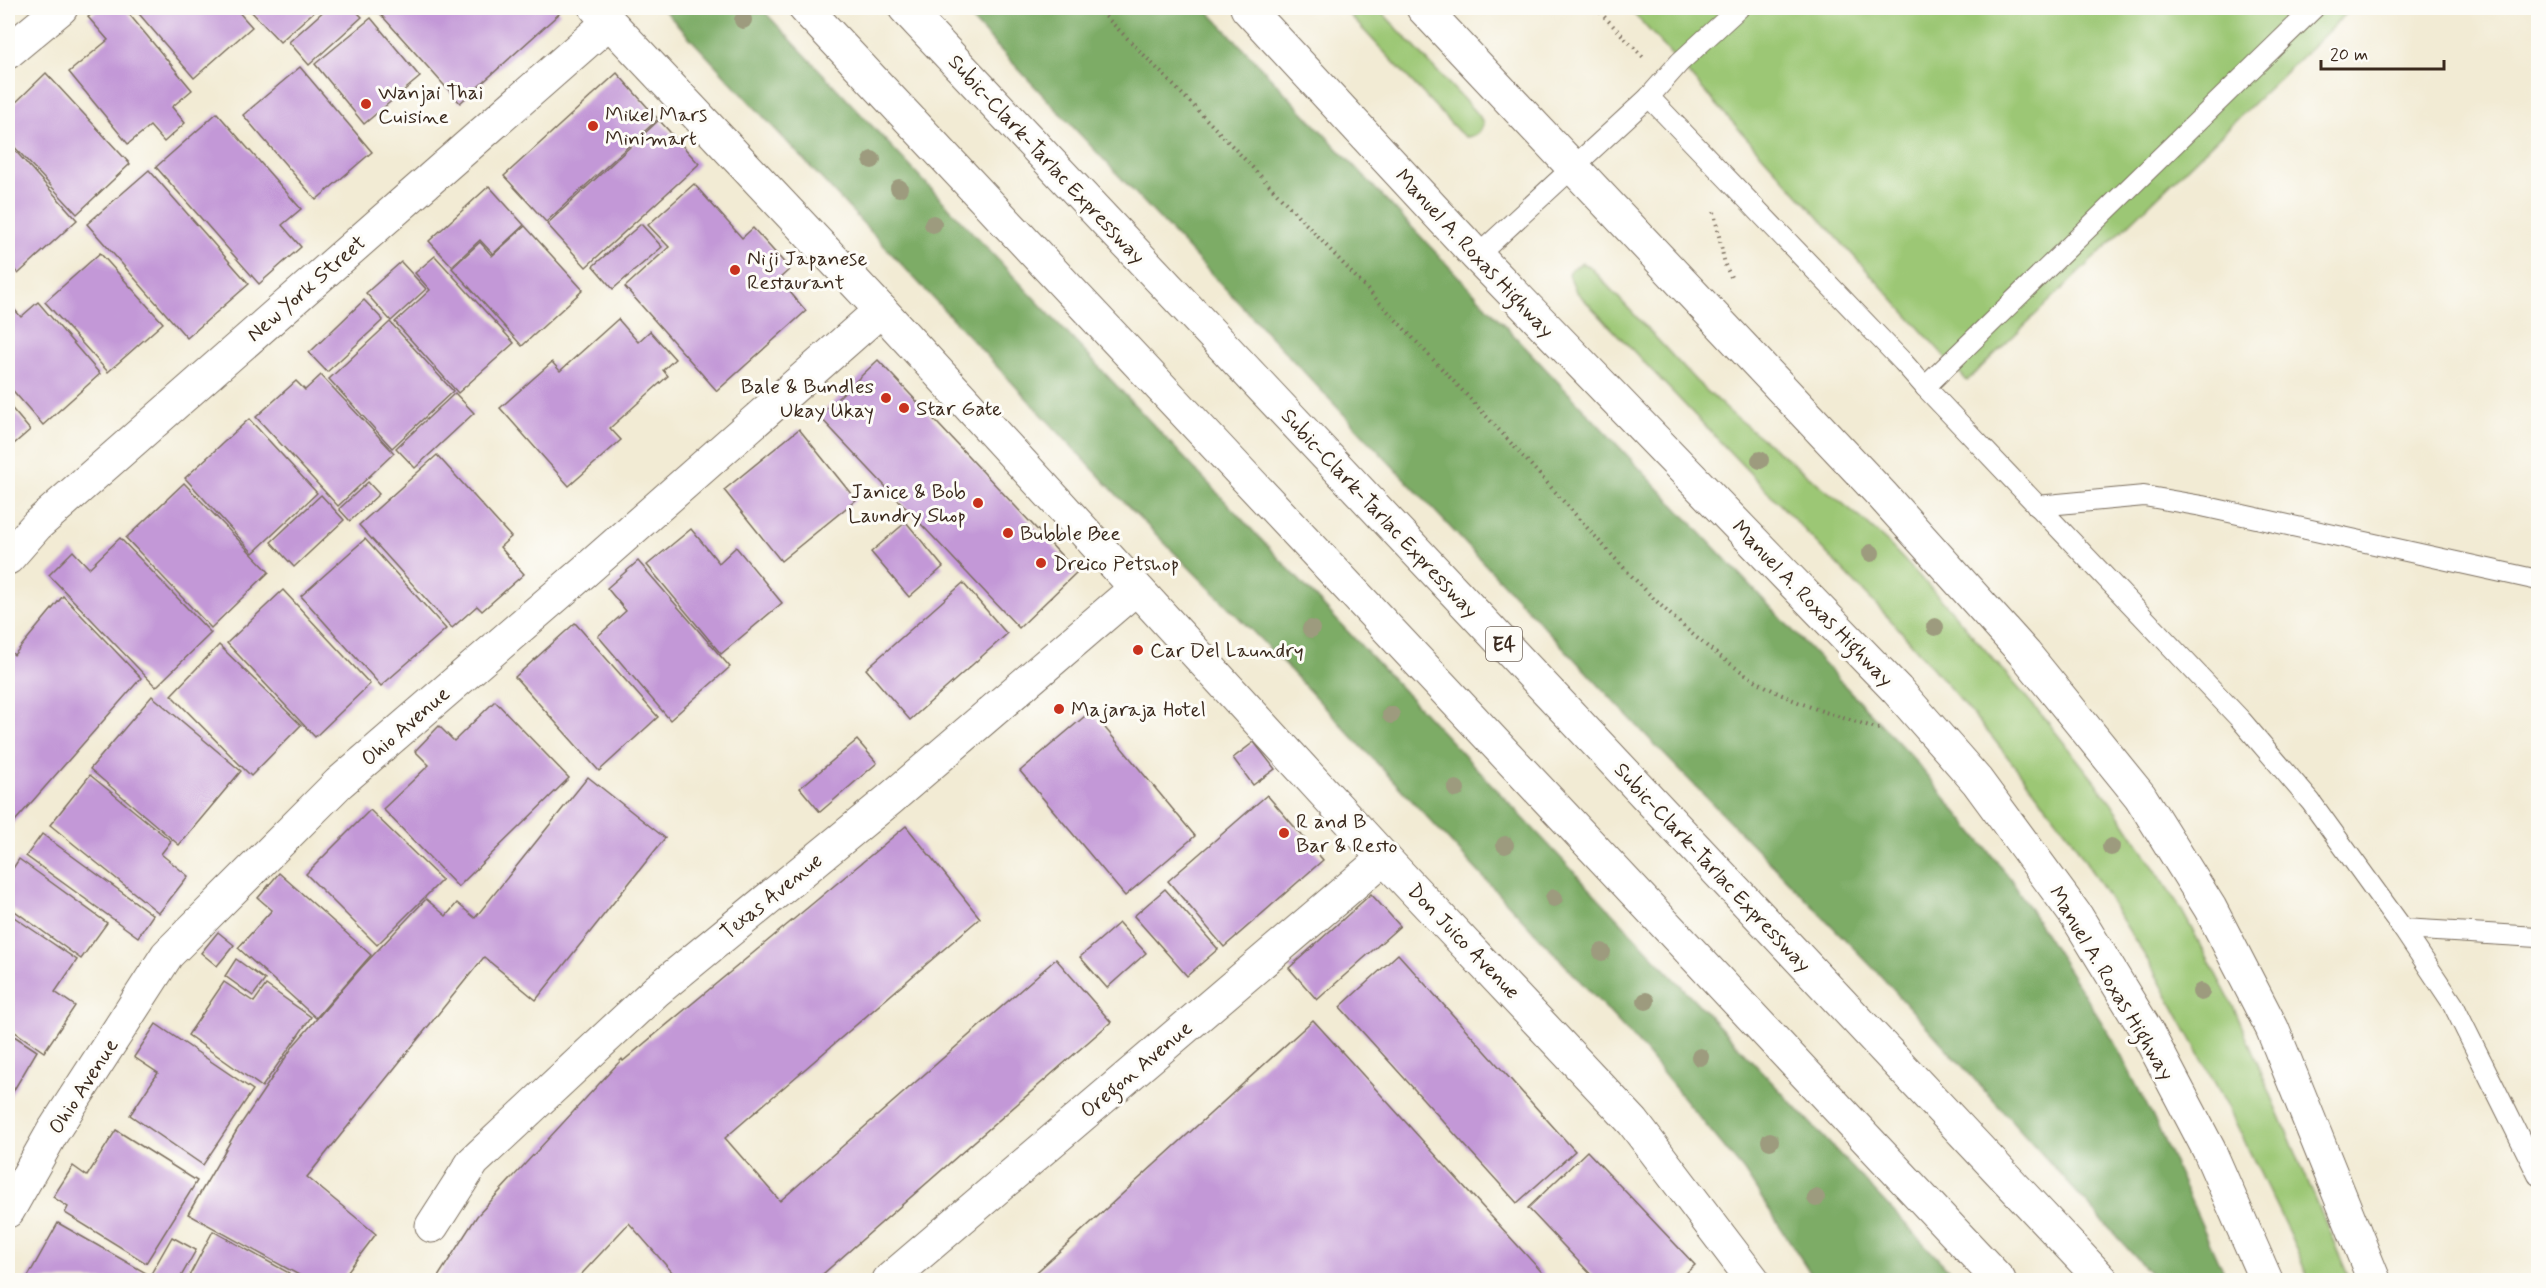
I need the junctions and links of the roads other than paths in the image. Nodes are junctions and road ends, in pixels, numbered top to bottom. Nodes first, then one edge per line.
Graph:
1 (61, 8) edge
2 (805, 8) edge
3 (905, 8) edge
4 (1246, 8) edge
5 (1423, 8) edge
6 (1738, 8) edge
7 (2314, 8) edge
8 (602, 15) edge
9 (8, 52) edge
10 (1649, 97) junction
11 (1571, 168) junction
12 (1477, 256) junction
13 (881, 310) junction
14 (1925, 387) junction
15 (2037, 506) junction
16 (8, 558) edge
17 (2538, 580) edge
18 (1135, 589) junction
19 (1384, 858) junction
20 (2403, 929) junction
21 (2538, 937) edge
22 (2538, 1175) edge
23 (8, 1211) edge
24 (432, 1226) dead end
25 (890, 1281) edge
26 (1753, 1281) edge
27 (1999, 1281) edge
28 (2102, 1281) edge
29 (2266, 1281) edge
30 (2374, 1281) edge

1 - 9 main road
2 - 27 main road
3 - 28 main road, Subic-Clark-Tarlac Expressway / E4
4 - 12 main road, Manuel A. Roxas Highway
5 - 11 main road
6 - 10 lane
7 - 14 lane
8 - 13 main road, Don Juico Avenue
8 - 16 main road, New York Street
10 - 11 lane
10 - 14 lane
11 - 12 lane
11 - 30 main road
12 - 29 main road, Manuel A. Roxas Highway
13 - 18 main road, Don Juico Avenue
13 - 23 main road, Ohio Avenue
14 - 15 lane
15 - 17 lane
15 - 20 lane
18 - 19 main road, Don Juico Avenue
18 - 24 main road, Texas Avenue
19 - 25 main road, Oregon Avenue
19 - 26 main road, Don Juico Avenue
20 - 21 lane
20 - 22 lane

